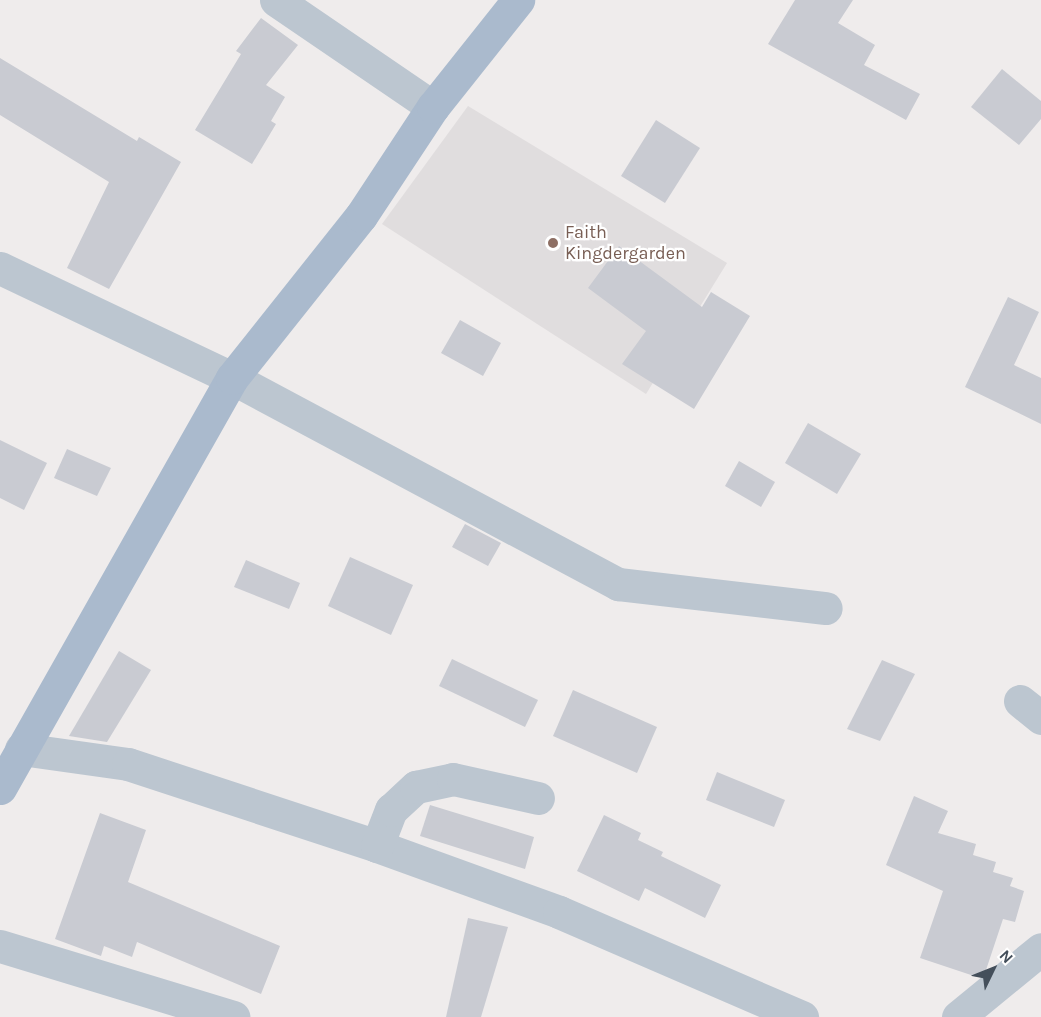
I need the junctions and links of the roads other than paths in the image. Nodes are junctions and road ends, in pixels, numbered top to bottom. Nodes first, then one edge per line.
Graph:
1 (276, 0) edge
2 (518, 0) edge
3 (433, 107) junction
4 (0, 268) edge
5 (232, 378) junction
6 (826, 608) dead end
7 (21, 749) junction
8 (0, 788) edge
9 (538, 798) dead end
10 (378, 846) junction
11 (0, 946) edge
12 (1041, 949) edge
13 (233, 1017) edge
14 (802, 1017) edge
15 (958, 1017) edge

1 - 3 street
2 - 3 main road
3 - 5 main road
4 - 5 street
5 - 6 street
5 - 7 main road
7 - 8 main road
7 - 10 street
9 - 10 street
10 - 14 street
11 - 13 street
12 - 15 street

